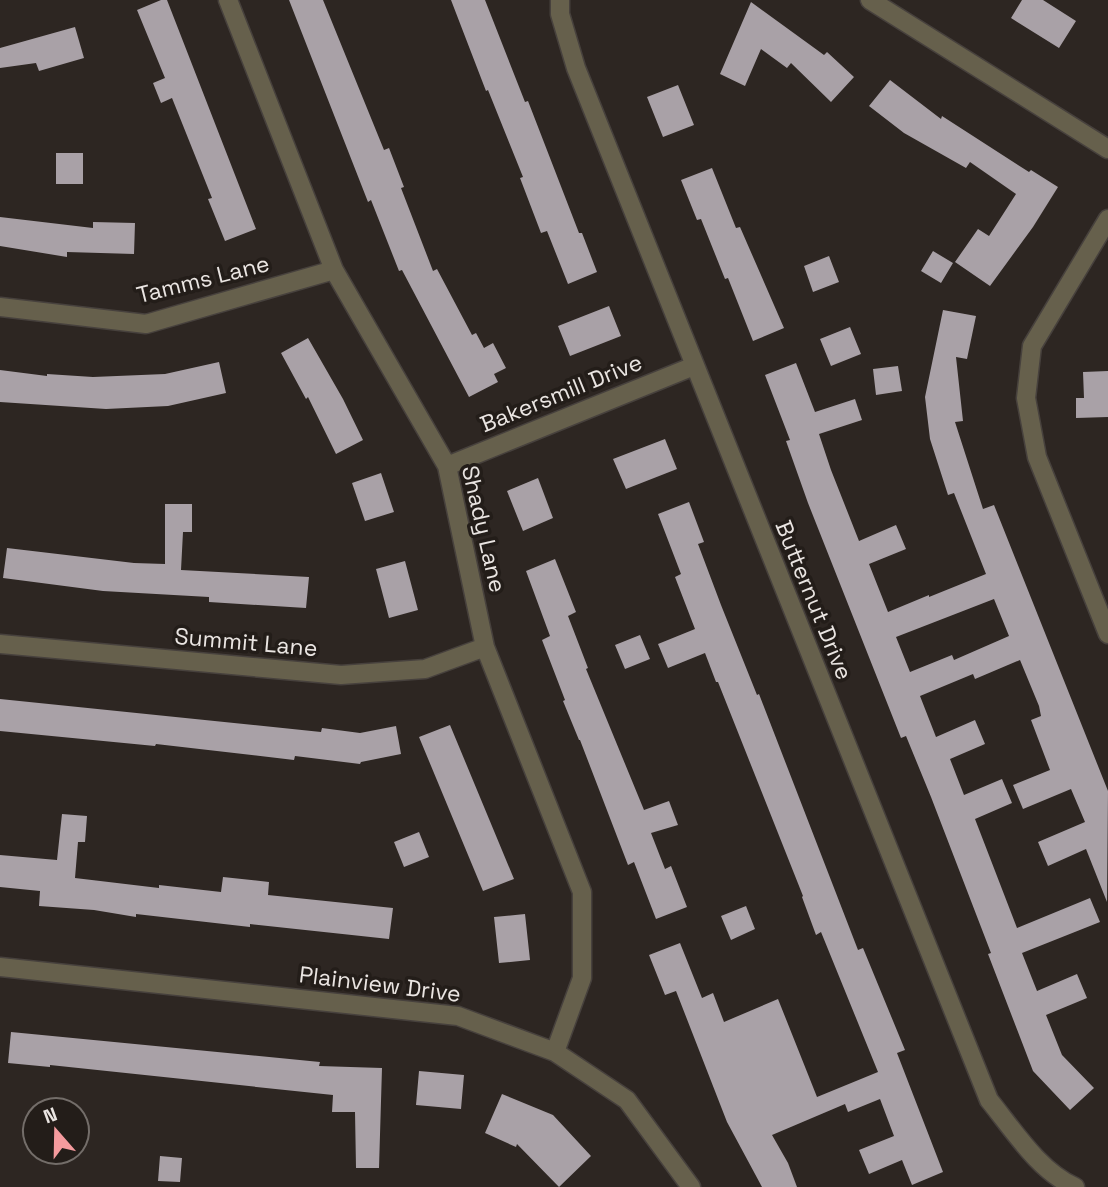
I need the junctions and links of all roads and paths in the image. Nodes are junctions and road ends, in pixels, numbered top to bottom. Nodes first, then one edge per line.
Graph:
1 (228, 0) edge
2 (560, 0) edge
3 (870, 0) edge
4 (1108, 149) edge
5 (1108, 219) edge
6 (334, 270) junction
7 (0, 307) edge
8 (694, 366) junction
9 (447, 466) junction
10 (1108, 634) edge
11 (0, 644) edge
12 (485, 647) junction
13 (0, 967) edge
14 (555, 1052) junction
15 (691, 1187) edge
16 (1075, 1187) edge

1 - 6 street, Shady Lane
2 - 8 street, Butternut Drive
3 - 4 street
5 - 10 street
6 - 7 street, Tamms Lane
6 - 9 street, Shady Lane
8 - 9 street, Bakersmill Drive
8 - 16 street, Butternut Drive
9 - 12 street, Shady Lane
11 - 12 street, Summit Lane
12 - 14 street, Shady Lane
13 - 14 street, Plainview Drive
14 - 15 street, Plainview Drive

